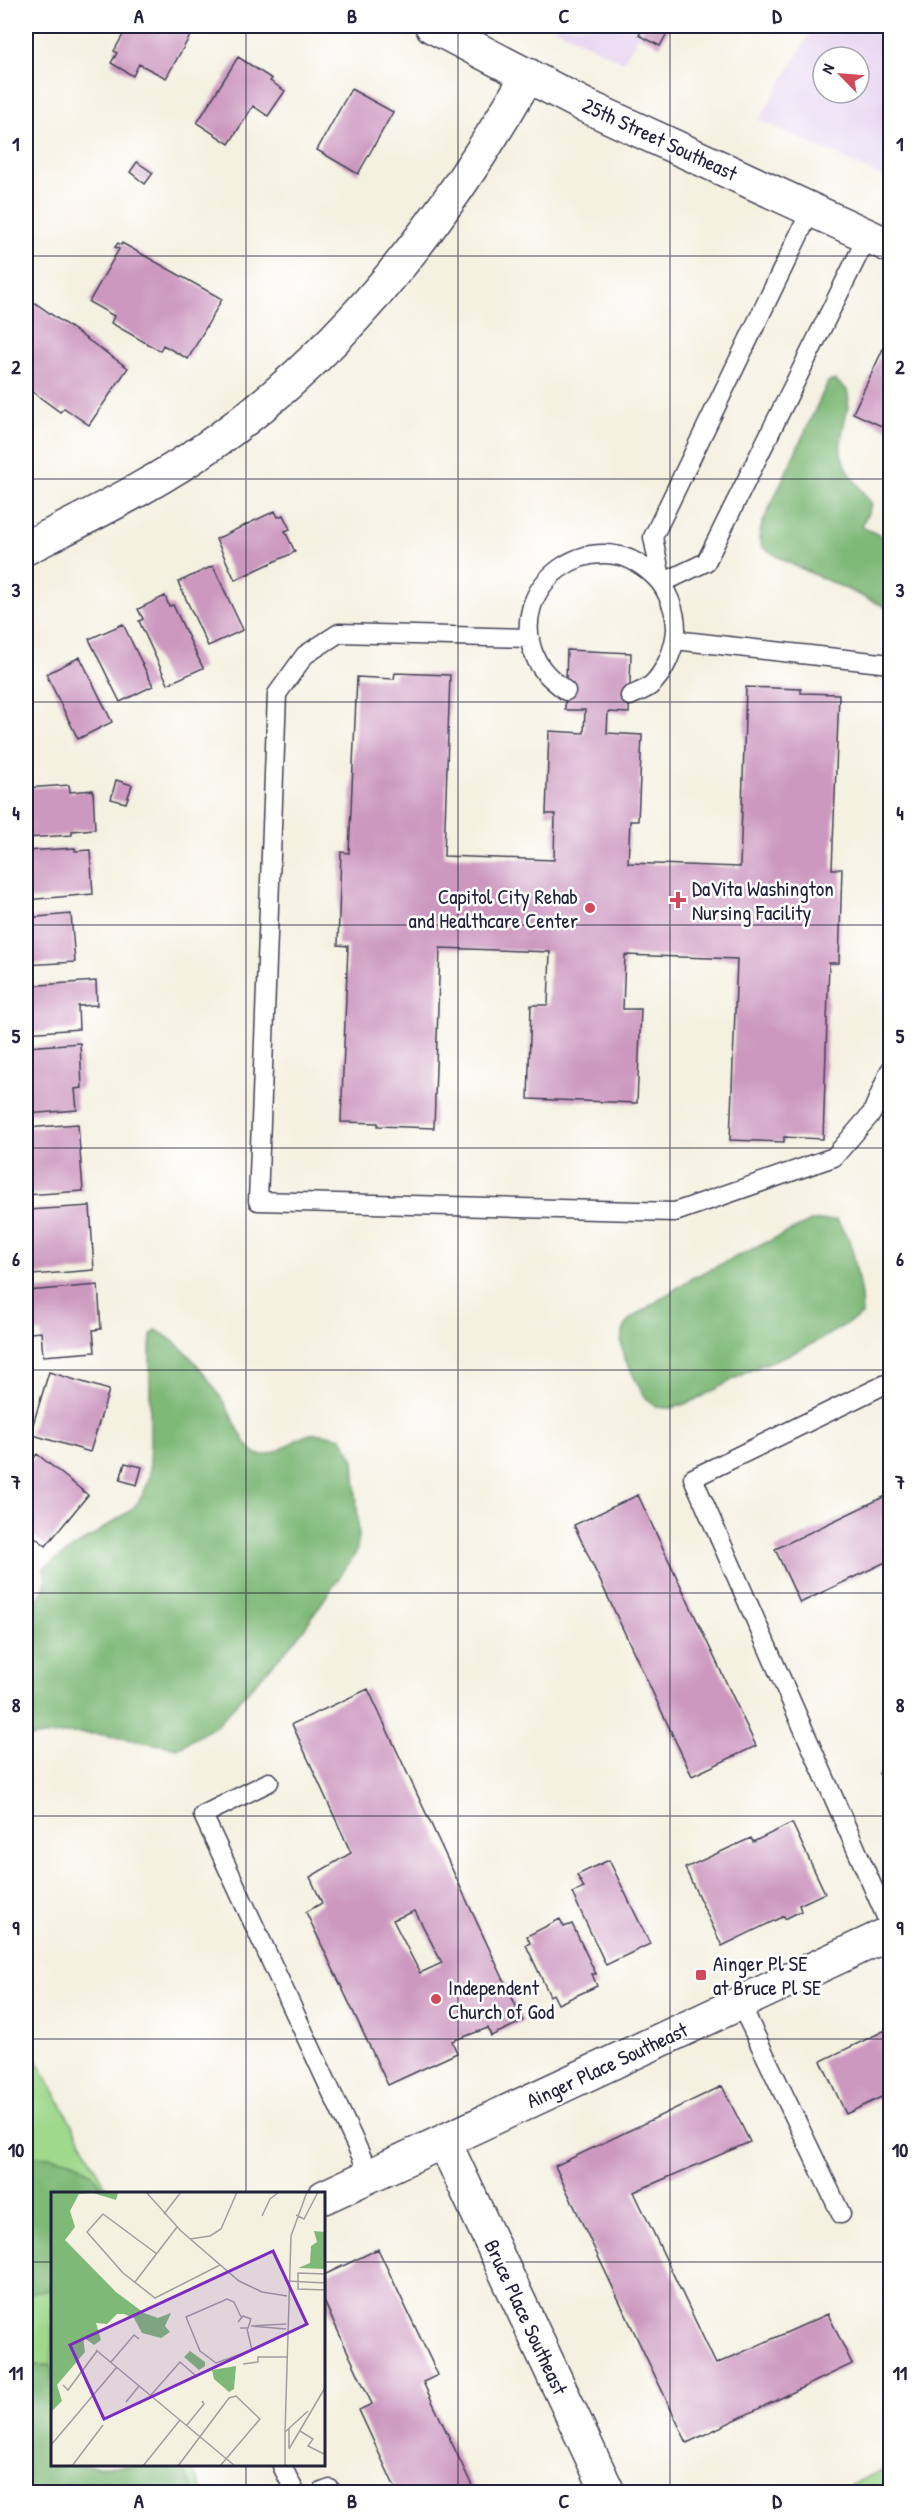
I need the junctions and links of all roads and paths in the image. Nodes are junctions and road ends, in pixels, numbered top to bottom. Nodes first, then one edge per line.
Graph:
1 (432, 26) edge
2 (528, 75) junction
3 (811, 210) junction
4 (879, 241) edge
5 (26, 548) edge
6 (662, 583) junction
7 (530, 638) junction
8 (675, 640) junction
9 (891, 664) edge
10 (566, 690) dead end
11 (630, 696) dead end
12 (891, 1070) edge
13 (891, 1382) edge
14 (269, 1782) dead end
15 (891, 1926) edge
16 (891, 1933) edge
17 (740, 2003) junction
18 (444, 2141) junction
19 (370, 2175) junction
20 (326, 2196) edge
21 (841, 2214) dead end
22 (282, 2467) edge
23 (295, 2493) edge
24 (322, 2493) edge
25 (332, 2493) edge
26 (608, 2493) edge

1 - 2 street, 25th Street Southeast
2 - 3 street, 25th Street Southeast
2 - 5 street
3 - 4 street, 25th Street Southeast
3 - 6 lane
4 - 6 lane
6 - 7 lane
6 - 8 lane
7 - 10 lane
7 - 12 lane
8 - 9 lane
8 - 11 lane
13 - 15 lane
14 - 19 lane
16 - 17 street, Ainger Place Southeast
17 - 18 street, Ainger Place Southeast
17 - 21 lane
18 - 19 street, Ainger Place Southeast
18 - 26 street, Bruce Place Southeast
19 - 20 street, Ainger Place Southeast
22 - 23 lane
24 - 25 lane

